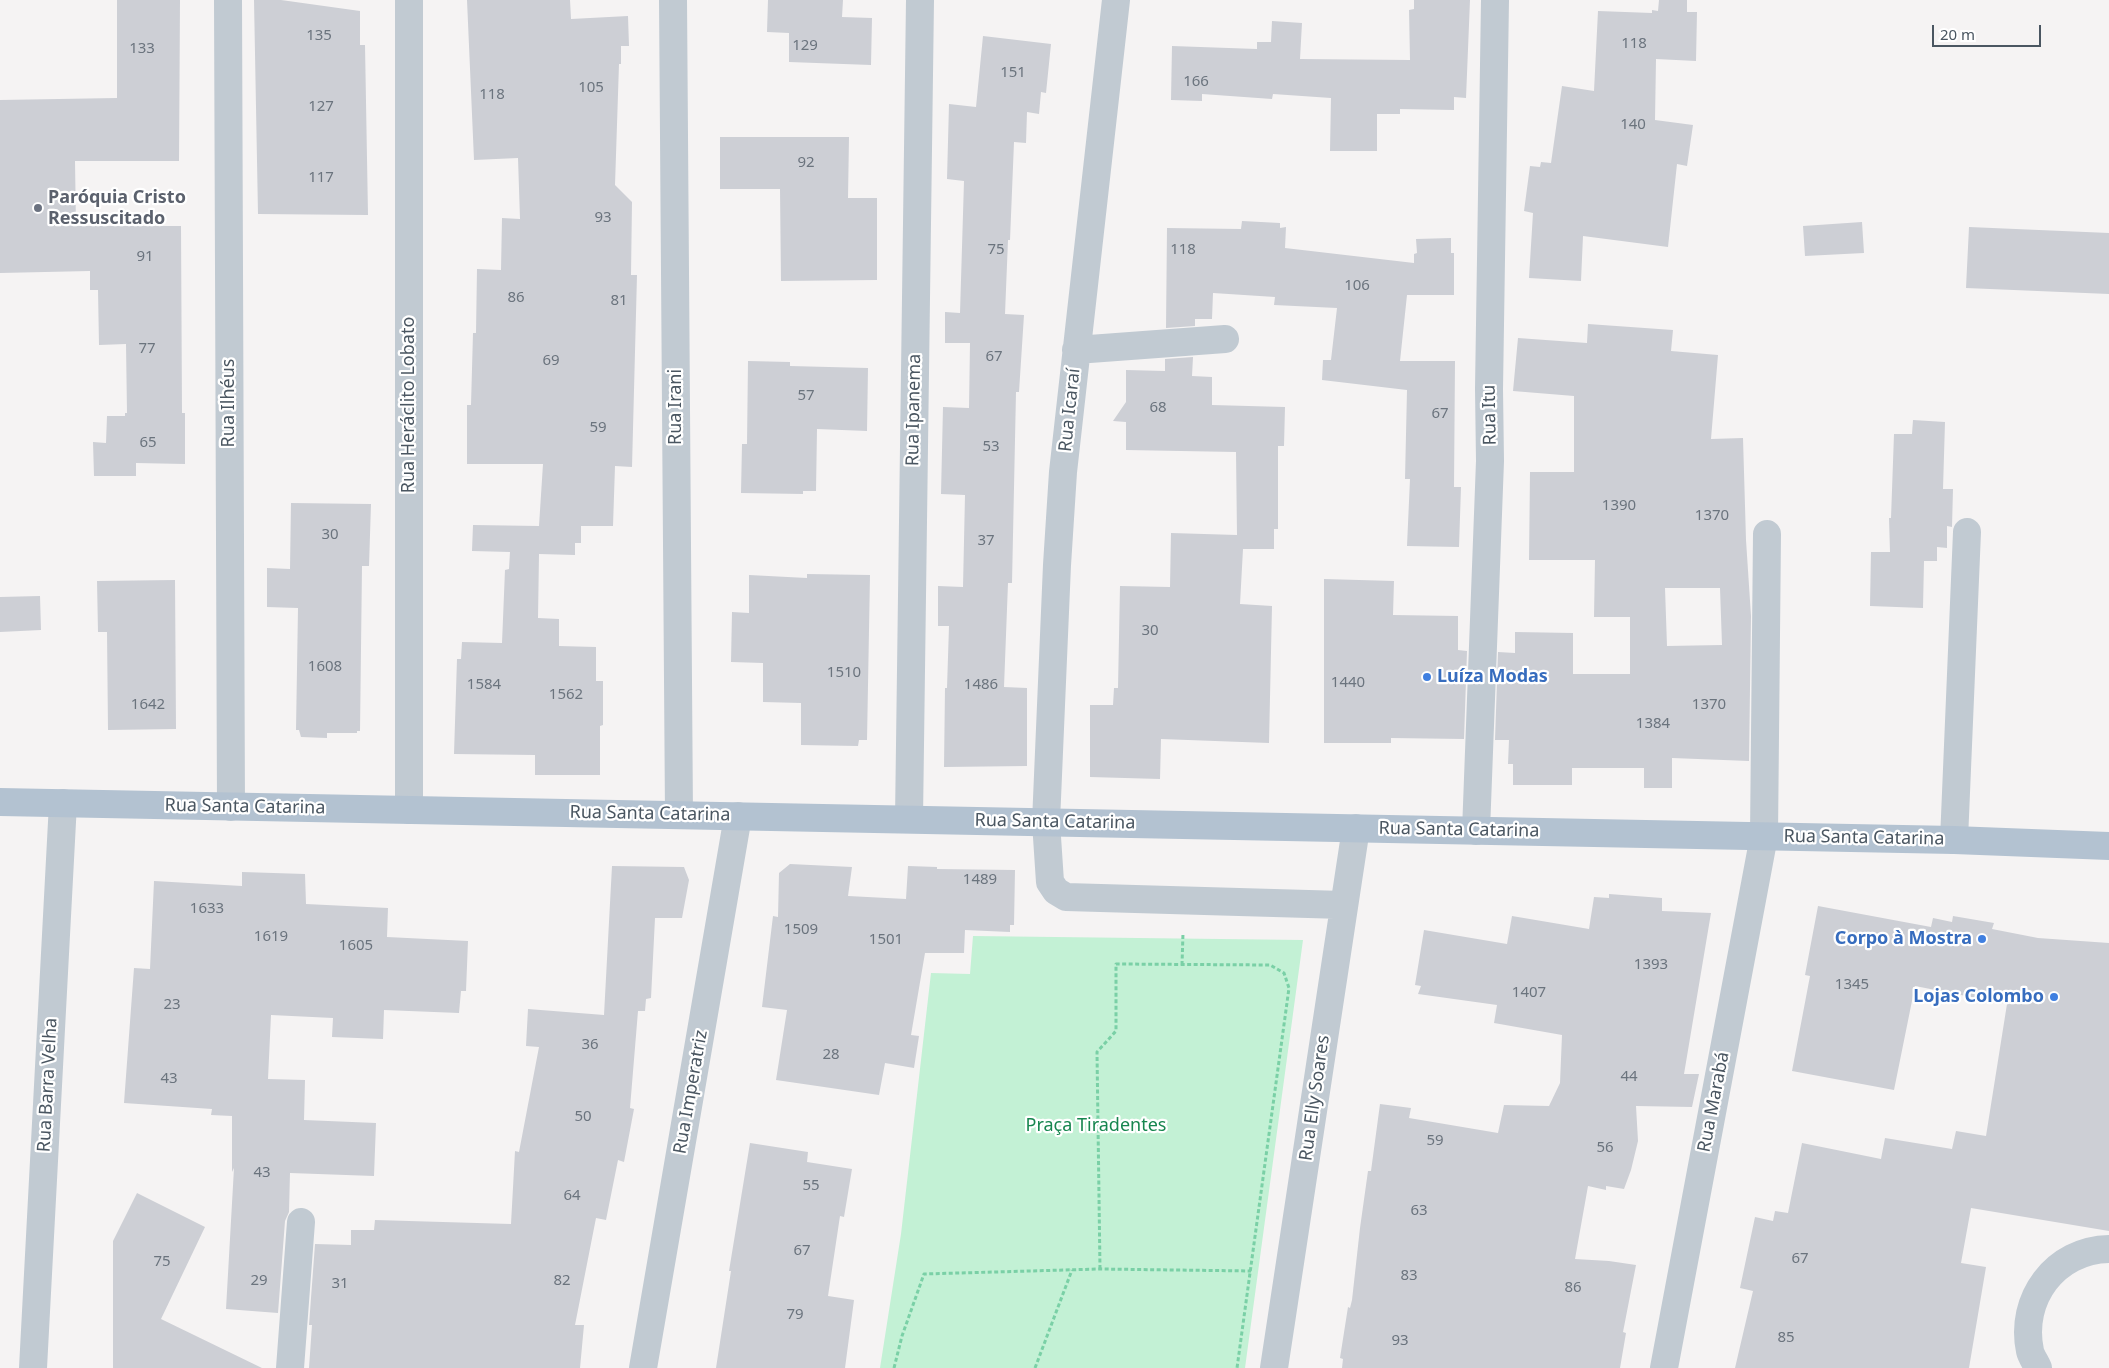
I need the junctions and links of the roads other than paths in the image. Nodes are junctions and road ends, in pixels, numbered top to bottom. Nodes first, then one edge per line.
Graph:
1 (228, 0) edge
2 (409, 0) edge
3 (673, 0) edge
4 (920, 0) edge
5 (1116, 0) edge
6 (1495, 0) edge
7 (1225, 339) dead end
8 (1076, 350) junction
9 (1967, 532) dead end
10 (1767, 534) dead end
11 (0, 802) edge
12 (63, 803) junction
13 (231, 807) junction
14 (409, 810) junction
15 (679, 815) junction
16 (738, 816) junction
17 (909, 819) junction
18 (1046, 822) junction
19 (1356, 828) junction
20 (1476, 830) junction
21 (1764, 836) junction
22 (1954, 840) junction
23 (2109, 846) edge
24 (1343, 905) junction
25 (301, 1222) dead end
26 (2109, 1249) edge
27 (33, 1368) edge
28 (290, 1368) edge
29 (643, 1368) edge
30 (1274, 1368) edge
31 (1664, 1368) edge
32 (2038, 1368) edge

1 - 13 street, Rua Ilhéus
2 - 14 street, Rua Heráclito Lobato
3 - 15 street, Rua Irani
4 - 17 street, Rua Ipanema
5 - 8 street, Rua Icaraí
6 - 20 street, Rua Itu
7 - 8 street
8 - 18 street, Rua Icaraí
9 - 22 street
10 - 21 street, Rua Marabá
11 - 12 main road, Rua Santa Catarina
12 - 13 main road, Rua Santa Catarina
12 - 27 street, Rua Barra Velha
13 - 14 main road, Rua Santa Catarina
14 - 15 main road, Rua Santa Catarina
15 - 16 main road, Rua Santa Catarina
16 - 17 main road, Rua Santa Catarina
16 - 29 street, Rua Imperatriz
17 - 18 main road, Rua Santa Catarina
18 - 19 main road, Rua Santa Catarina
18 - 24 street, Rua Icaraí
19 - 20 main road, Rua Santa Catarina
19 - 24 street, Rua Elly Soares
20 - 21 main road, Rua Santa Catarina
21 - 22 main road, Rua Santa Catarina
21 - 31 street, Rua Marabá
22 - 23 main road, Rua Santa Catarina
24 - 30 street, Rua Elly Soares
25 - 28 street
26 - 32 street

